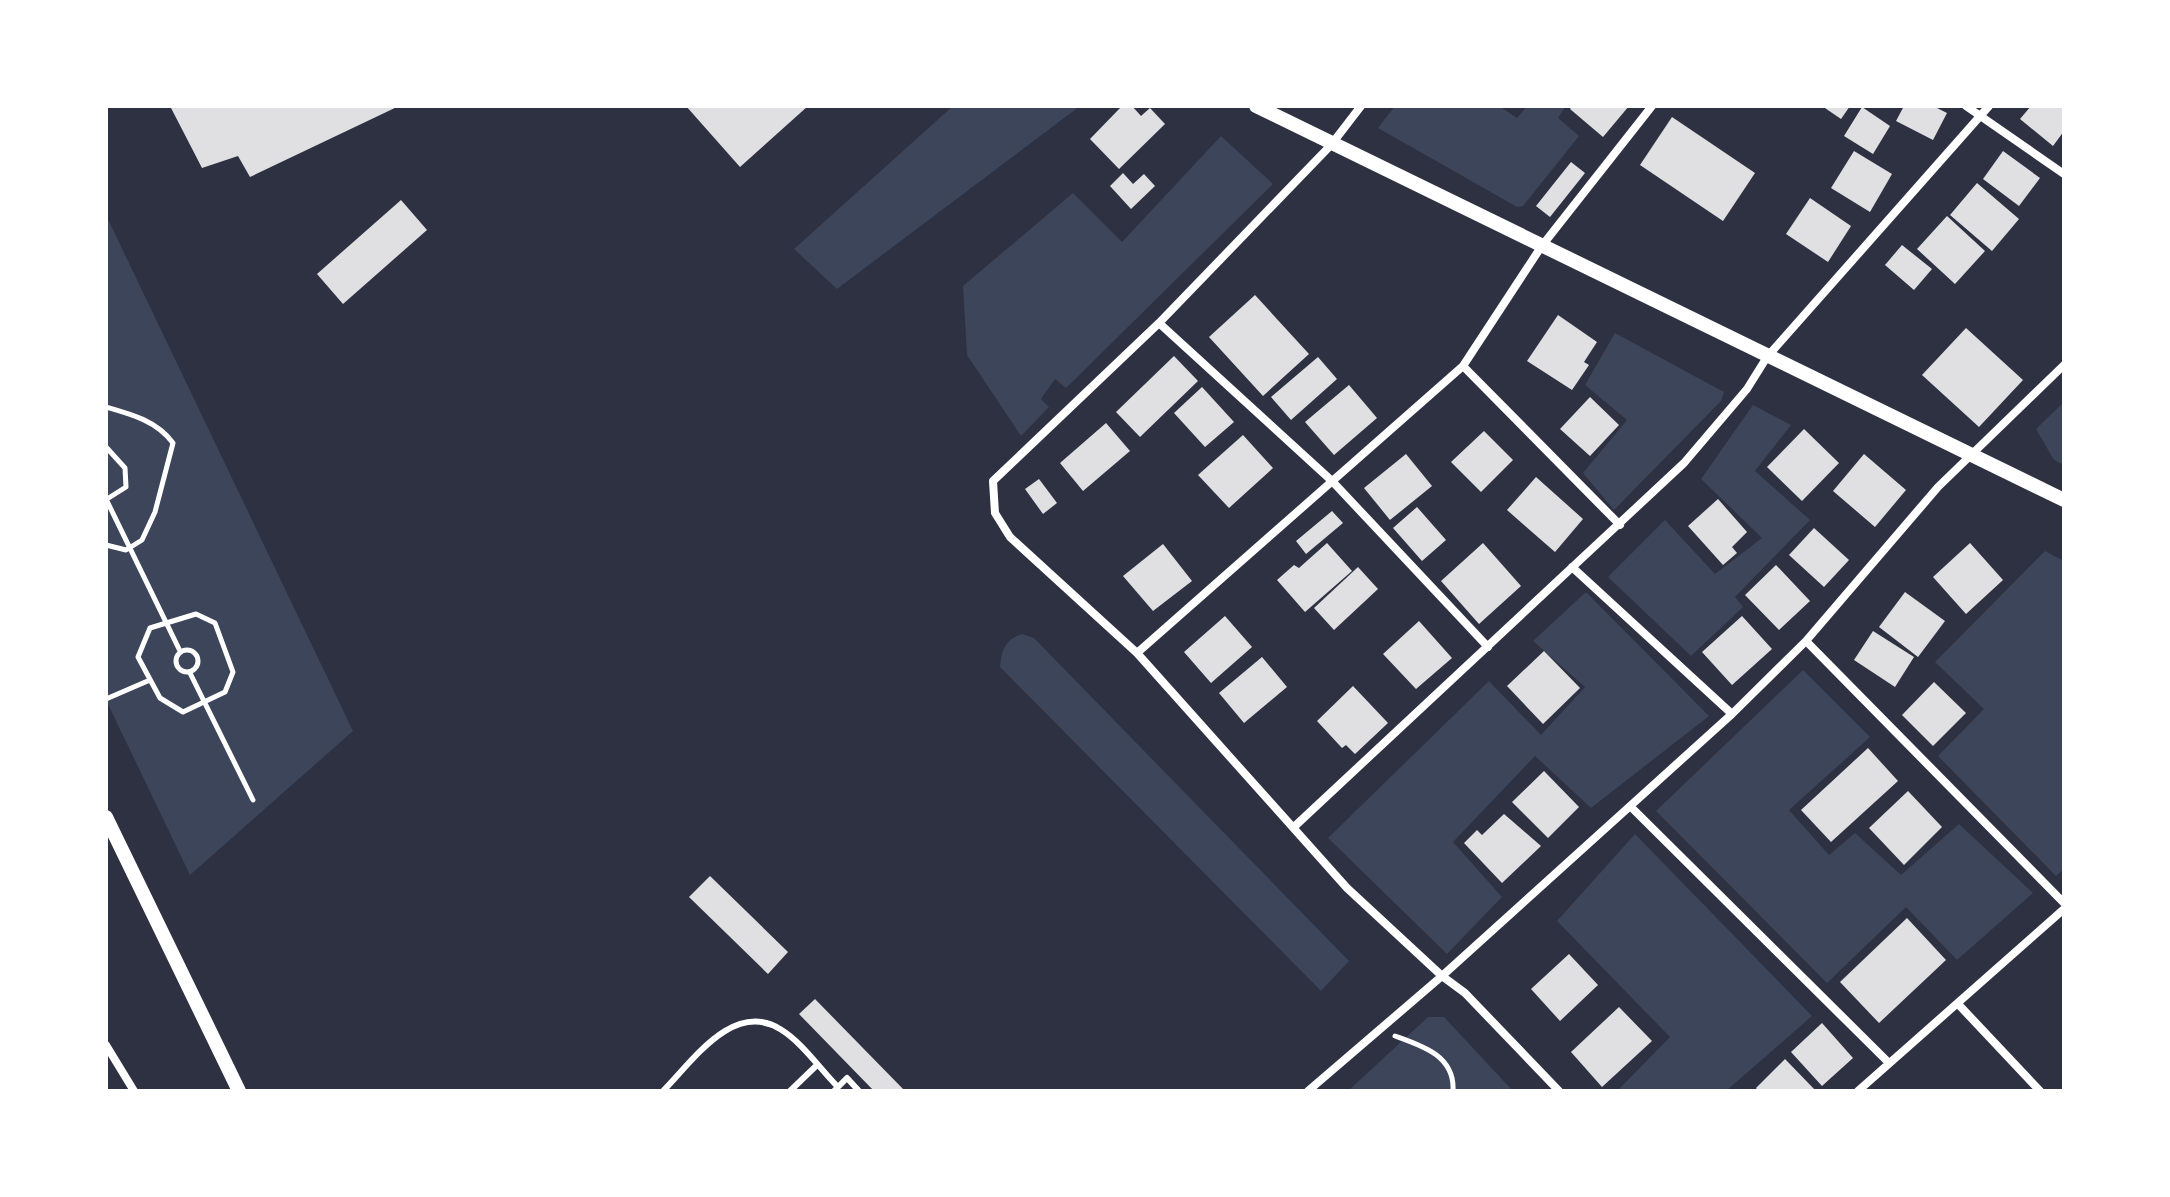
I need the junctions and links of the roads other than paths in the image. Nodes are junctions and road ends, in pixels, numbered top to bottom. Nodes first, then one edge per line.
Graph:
1 (1256, 106) edge
2 (1361, 106) edge
3 (1652, 106) edge
4 (1966, 106) edge
5 (1989, 106) edge
6 (1981, 116) junction
7 (1331, 145) junction
8 (2064, 174) edge
9 (1541, 247) junction
10 (1159, 323) junction
11 (1767, 357) junction
12 (2064, 365) edge
13 (1463, 366) junction
14 (1973, 455) junction
15 (1332, 481) junction
16 (2064, 500) edge
17 (1620, 525) junction
18 (1572, 567) junction
19 (1806, 641) junction
20 (1488, 647) junction
21 (1137, 653) junction
22 (1732, 714) junction
23 (1631, 807) junction
24 (106, 817) edge
25 (1295, 826) junction
26 (2064, 903) edge
27 (2064, 909) edge
28 (1442, 976) junction
29 (1959, 1005) junction
30 (106, 1045) edge
31 (1888, 1062) junction
32 (817, 1065) junction
33 (836, 1089) edge
34 (134, 1091) edge
35 (239, 1091) edge
36 (663, 1091) edge
37 (790, 1091) edge
38 (859, 1091) edge
39 (1308, 1091) edge
40 (1559, 1091) edge
41 (1858, 1091) edge
42 (2040, 1091) edge

1 - 7 street
2 - 7 street
3 - 9 street
4 - 6 street
5 - 6 street
6 - 8 street
6 - 11 street
7 - 9 street
7 - 10 street
9 - 11 street
9 - 13 street
10 - 15 street
10 - 21 street
11 - 14 street
11 - 17 street
12 - 14 street
13 - 15 street
13 - 17 street
14 - 16 street
14 - 19 street
15 - 20 street
15 - 21 street
17 - 18 street
18 - 20 street
18 - 22 street
19 - 22 street
19 - 26 street
20 - 25 street
21 - 25 street
22 - 23 street
23 - 28 street
23 - 31 street
24 - 35 street
25 - 28 street
27 - 29 street
28 - 39 street
28 - 40 street
29 - 31 street
29 - 42 street
30 - 34 street
31 - 41 street
32 - 33 lane
32 - 36 lane
32 - 37 lane
33 - 38 lane

